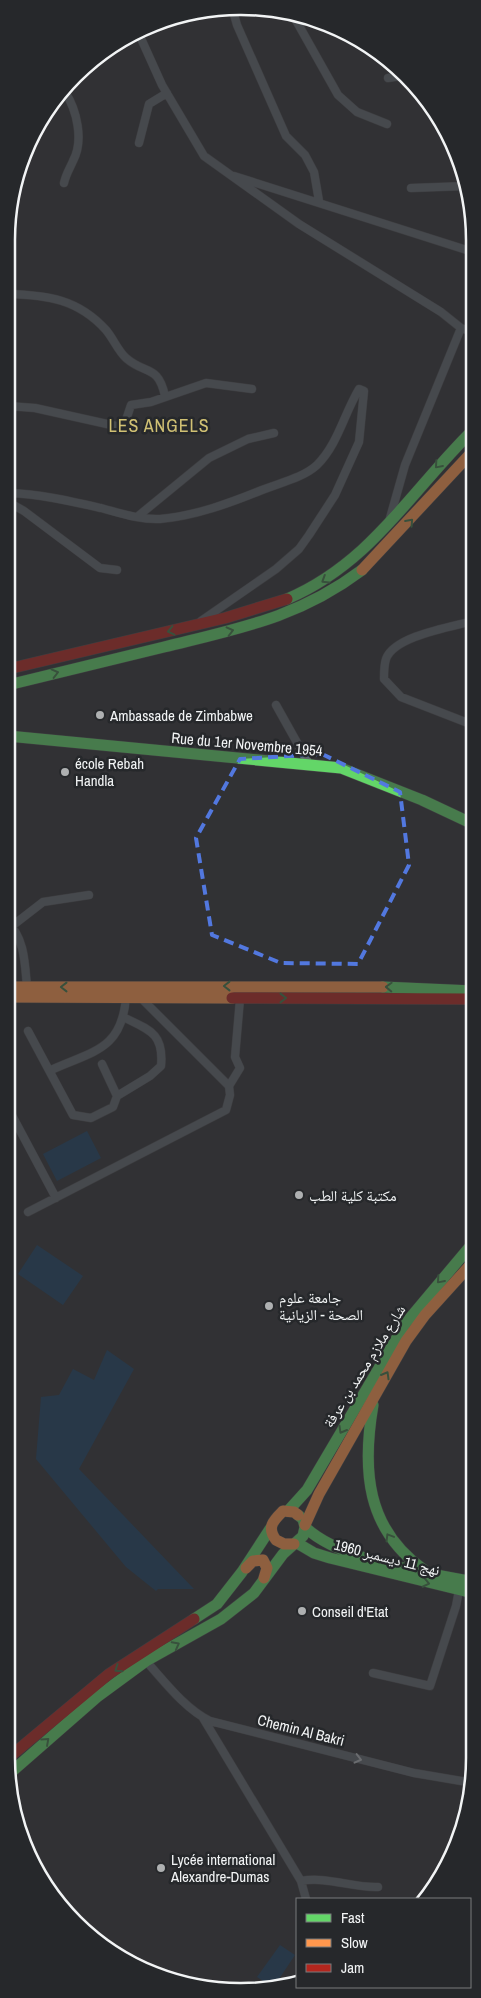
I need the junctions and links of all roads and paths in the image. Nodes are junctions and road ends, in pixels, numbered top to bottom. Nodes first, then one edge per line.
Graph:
1 (234, 15) edge
2 (297, 23) edge
3 (141, 38) edge
4 (395, 77) edge
5 (388, 78) dead end
6 (167, 93) junction
7 (67, 97) edge
8 (387, 124) dead end
9 (139, 143) dead end
10 (228, 174) junction
11 (64, 183) dead end
12 (459, 186) edge
13 (411, 188) dead end
14 (319, 201) junction
15 (466, 250) edge
16 (15, 294) edge
17 (461, 328) junction
18 (466, 330) edge
19 (252, 389) dead end
20 (165, 396) junction
21 (15, 407) edge
22 (123, 429) junction
23 (134, 430) dead end
24 (274, 433) dead end
25 (466, 437) edge
26 (466, 459) edge
27 (15, 492) edge
28 (15, 506) edge
29 (137, 518) junction
30 (388, 525) junction
31 (117, 570) dead end
32 (466, 623) edge
33 (196, 625) junction
34 (15, 667) edge
35 (15, 683) edge
36 (276, 706) dead end
37 (466, 722) edge
38 (15, 737) edge
39 (309, 764) junction
40 (466, 821) edge
41 (89, 895) dead end
42 (15, 921) edge
43 (15, 934) edge
44 (466, 985) edge
45 (27, 987) junction
46 (15, 988) edge
47 (466, 991) edge
48 (418, 994) junction
49 (15, 996) edge
50 (126, 997) junction
51 (141, 998) junction
52 (240, 998) junction
53 (466, 998) edge
54 (466, 1004) edge
55 (124, 1018) junction
56 (28, 1031) dead end
57 (102, 1064) dead end
58 (50, 1070) junction
59 (228, 1086) junction
60 (117, 1096) junction
61 (15, 1121) edge
62 (56, 1198) junction
63 (28, 1212) dead end
64 (466, 1251) edge
65 (466, 1270) edge
66 (375, 1394) junction
67 (288, 1511) junction
68 (305, 1526) junction
69 (270, 1529) junction
70 (295, 1544) junction
71 (424, 1570) junction
72 (242, 1572) junction
73 (466, 1580) edge
74 (261, 1585) junction
75 (459, 1590) junction
76 (466, 1592) edge
77 (146, 1661) junction
78 (373, 1673) dead end
79 (203, 1718) junction
80 (15, 1752) edge
81 (15, 1770) edge
82 (465, 1782) edge
83 (301, 1881) junction
84 (378, 1887) dead end
85 (306, 1898) edge

1 - 14 street
2 - 8 street
3 - 6 street
4 - 5 street
6 - 9 street
6 - 10 street
7 - 11 street
10 - 14 street
10 - 17 street
12 - 13 street
14 - 15 street
16 - 20 street
17 - 18 street
17 - 30 street
19 - 20 street
20 - 22 street
21 - 22 street
22 - 23 street
24 - 29 street
25 -> 30 main road
35 -> 26 main road
27 - 29 street
28 - 31 street
29 - 33 street
30 -> 33 main road
32 - 37 street
33 -> 34 main road
36 - 39 street
38 - 39 main road, Rue du 1er Novembre 1954
39 - 40 main road, Rue du 1er Novembre 1954
41 - 42 street
43 - 45 street
44 - 48 main road
45 - 46 main road
48 -> 45 main road
47 - 48 main road
52 -> 48 main road
48 - 53 main road
48 - 54 main road
49 - 50 main road
50 - 51 main road
50 - 55 street
51 - 52 main road
51 - 59 street
52 - 59 street
55 - 58 street
55 - 60 street
56 - 58 street
57 - 60 street
58 - 60 street
59 - 62 street
61 - 62 street
62 - 63 street
64 -> 67 main road, شارع ملازم محمد بن عرفة
66 -> 65 main road, شارع ملازم محمد بن عرفة
66 - 68 main road, شارع ملازم محمد بن عرفة
71 -> 66 main road
67 - 68 main road
67 - 69 main road
68 - 70 main road
68 - 71 main road, نهج 11 ديسمبر 1960
69 - 70 main road
69 - 72 main road
70 - 74 main road
70 -> 75 main road, نهج 11 ديسمبر 1960
71 - 73 main road, نهج 11 ديسمبر 1960
72 - 74 main road
72 -> 80 main road
77 -> 74 main road
75 - 76 main road, نهج 11 ديسمبر 1960
75 - 78 street
77 - 79 street
81 -> 77 main road
79 -> 82 street, Chemin Al Bakri
79 - 83 street
83 - 84 street
83 - 85 street

